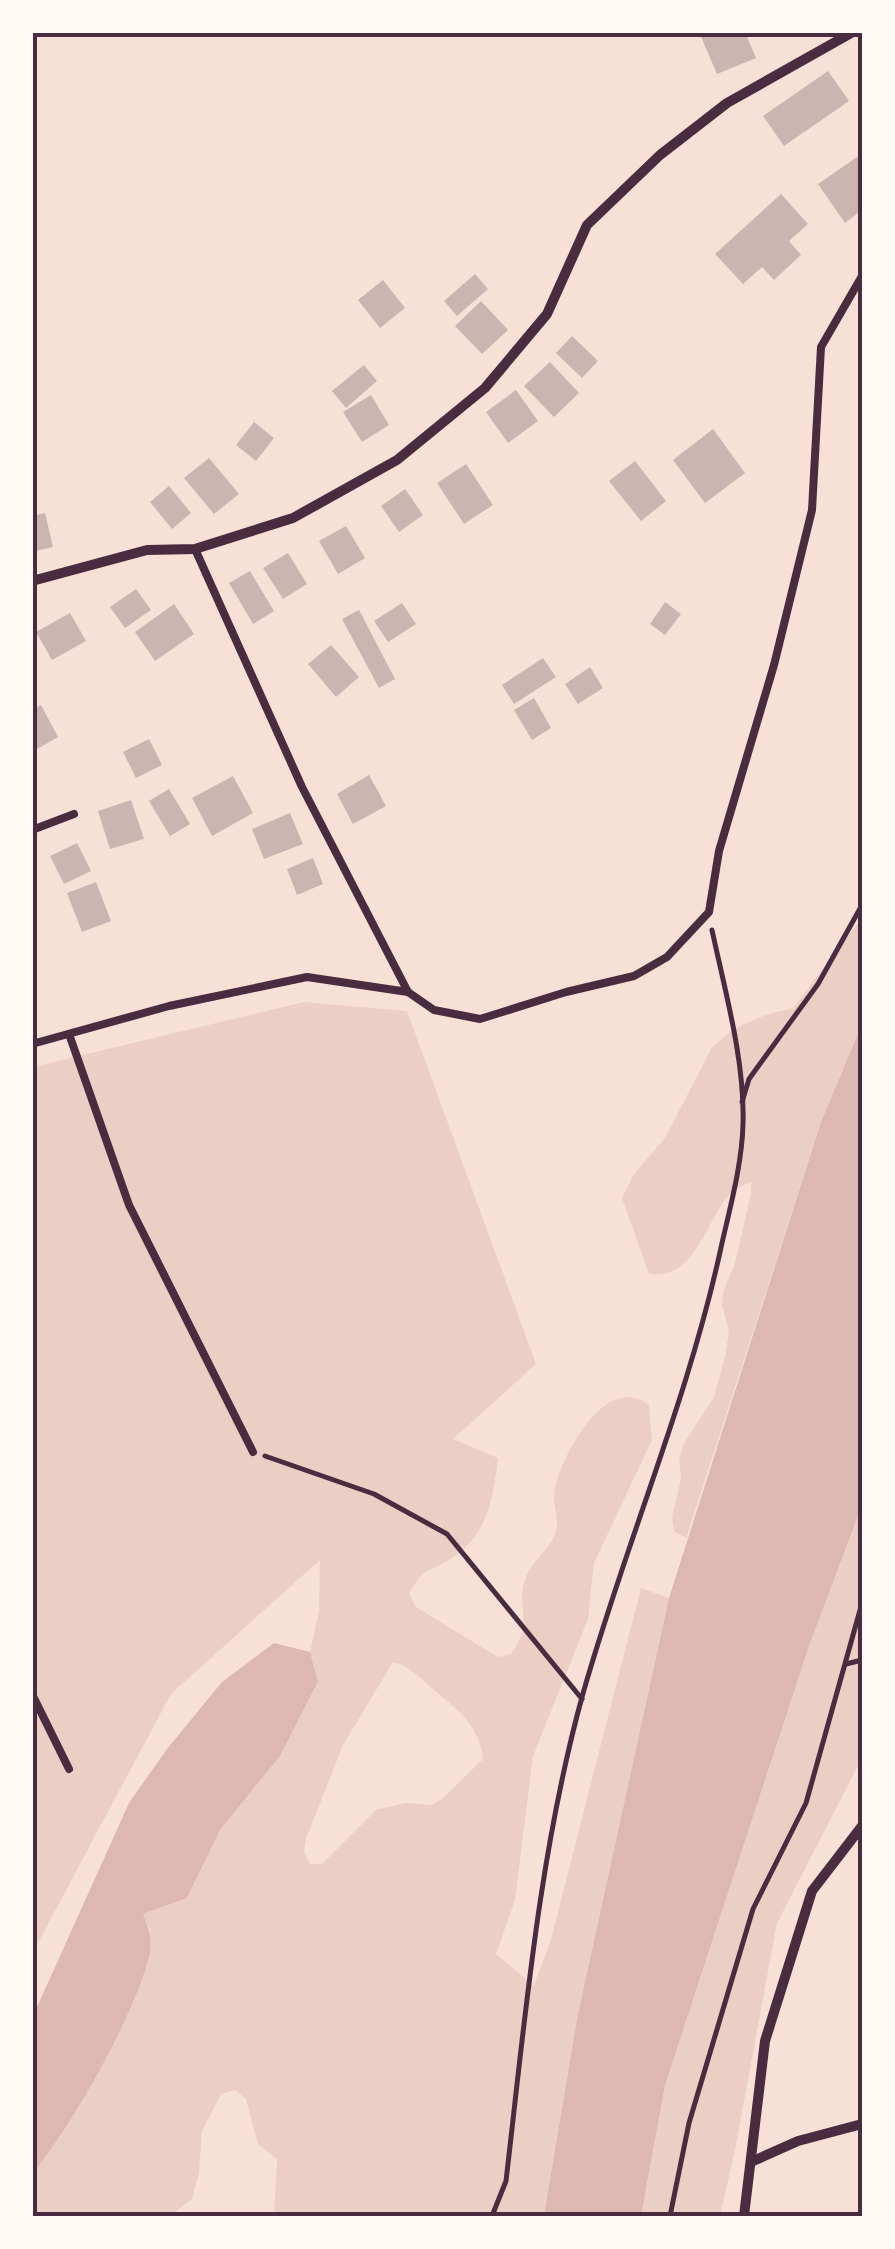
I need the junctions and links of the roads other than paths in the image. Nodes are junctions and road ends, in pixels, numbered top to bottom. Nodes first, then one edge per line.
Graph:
1 (852, 32) edge
2 (862, 276) edge
3 (195, 548) junction
4 (32, 582) edge
5 (74, 814) dead end
6 (32, 830) edge
7 (408, 992) junction
8 (69, 1034) junction
9 (32, 1044) edge
10 (253, 1452) road end
11 (32, 1694) edge
12 (68, 1769) dead end
13 (862, 1826) edge
14 (862, 2124) edge
15 (751, 2162) junction
16 (744, 2216) edge

1 - 3 street
2 - 7 lane
3 - 4 street
3 - 7 lane
5 - 6 lane
7 - 8 lane
8 - 9 lane
8 - 10 lane
11 - 12 lane
13 - 15 street
14 - 15 street
15 - 16 street

